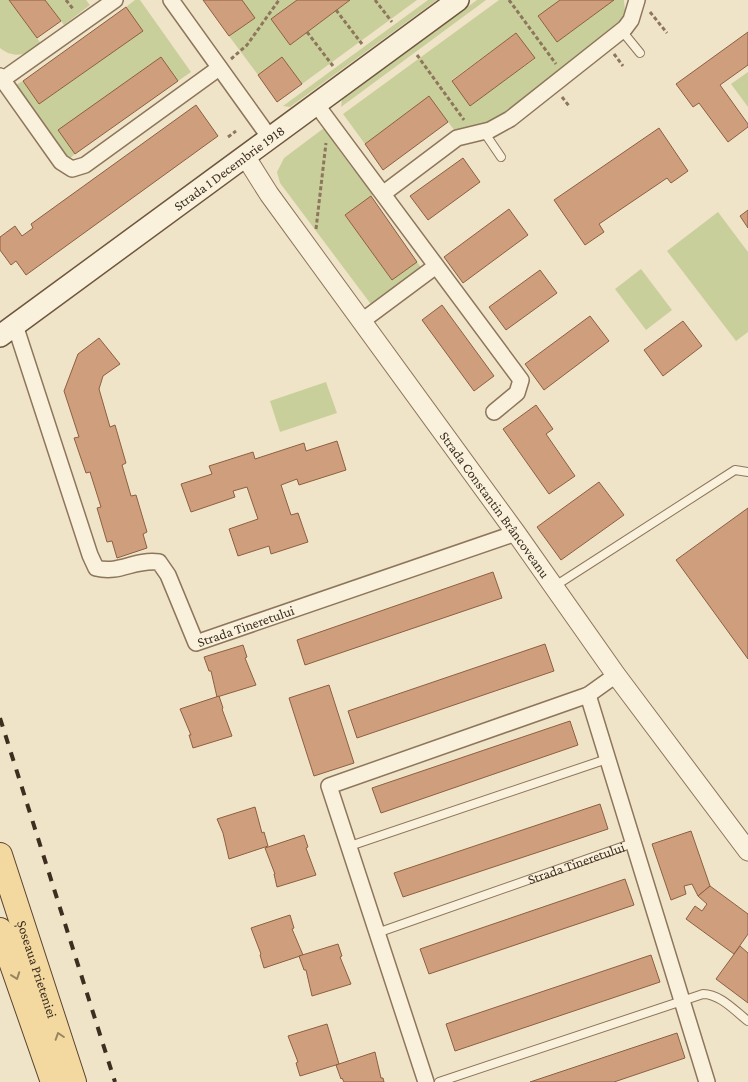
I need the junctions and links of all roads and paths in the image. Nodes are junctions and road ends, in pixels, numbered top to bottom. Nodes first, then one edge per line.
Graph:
1 (115, 0) edge
2 (171, 0) edge
3 (279, 0) edge
4 (376, 0) edge
5 (458, 0) edge
6 (509, 0) edge
7 (642, 3) edge
8 (336, 10) dead end
9 (392, 22) dead end
10 (622, 31) junction
11 (307, 32) dead end
12 (666, 33) dead end
13 (362, 44) dead end
14 (640, 53) dead end
15 (417, 55) dead end
16 (332, 66) dead end
17 (219, 68) junction
18 (564, 76) junction
19 (1, 78) edge
20 (322, 112) junction
21 (236, 131) dead end
22 (478, 132) junction
23 (228, 137) dead end
24 (270, 138) junction
25 (245, 156) junction
26 (501, 158) dead end
27 (384, 193) junction
28 (315, 237) dead end
29 (436, 266) junction
30 (362, 320) junction
31 (7, 330) edge
32 (494, 412) dead end
33 (748, 472) edge
34 (516, 533) junction
35 (554, 586) junction
36 (616, 675) junction
37 (588, 695) junction
38 (607, 759) junction
39 (633, 843) junction
40 (350, 846) junction
41 (747, 846) edge
42 (0, 855) edge
43 (0, 930) edge
44 (377, 933) junction
45 (682, 1000) junction
46 (748, 1021) edge
47 (53, 1082) edge
48 (74, 1082) edge
49 (426, 1082) edge
50 (438, 1082) edge
51 (707, 1082) edge

1 - 19 street
2 - 17 street
3 - 17 path
4 - 9 path
5 - 20 main road, Strada 1 Decembrie 1918
6 - 18 path
7 - 10 street
7 - 12 path
8 - 13 path
10 - 14 lane
10 - 18 street
11 - 16 path
15 - 22 path
17 - 19 street
17 - 24 street
18 - 22 street
20 - 24 main road, Strada 1 Decembrie 1918
20 - 27 street
20 - 28 path
21 - 23 path
22 - 26 lane
22 - 27 street
24 - 25 main road, Strada 1 Decembrie 1918
25 - 30 street, Strada Constantin Brâncoveanu
25 - 31 main road, Strada 1 Decembrie 1918
27 - 29 street
29 - 30 street
29 - 32 street
30 - 34 street, Strada Constantin Brâncoveanu
31 - 34 street, Strada Tineretului
33 - 35 lane
34 - 35 street, Strada Constantin Brâncoveanu
35 - 36 street, Strada Constantin Brâncoveanu
36 - 37 street
36 - 41 street, Strada Constantin Brâncoveanu
37 - 38 street, Strada Tineretului
37 - 40 street
38 - 39 street, Strada Tineretului
38 - 40 lane
39 - 44 lane, Strada Tineretului
39 - 45 street, Strada Tineretului
40 - 44 street
48 -> 42 main road, Șoseaua Prieteniei
43 -> 47 main road, Șoseaua Prieteniei
44 - 49 street
45 - 46 lane
45 - 50 lane
45 - 51 street, Strada Tineretului

